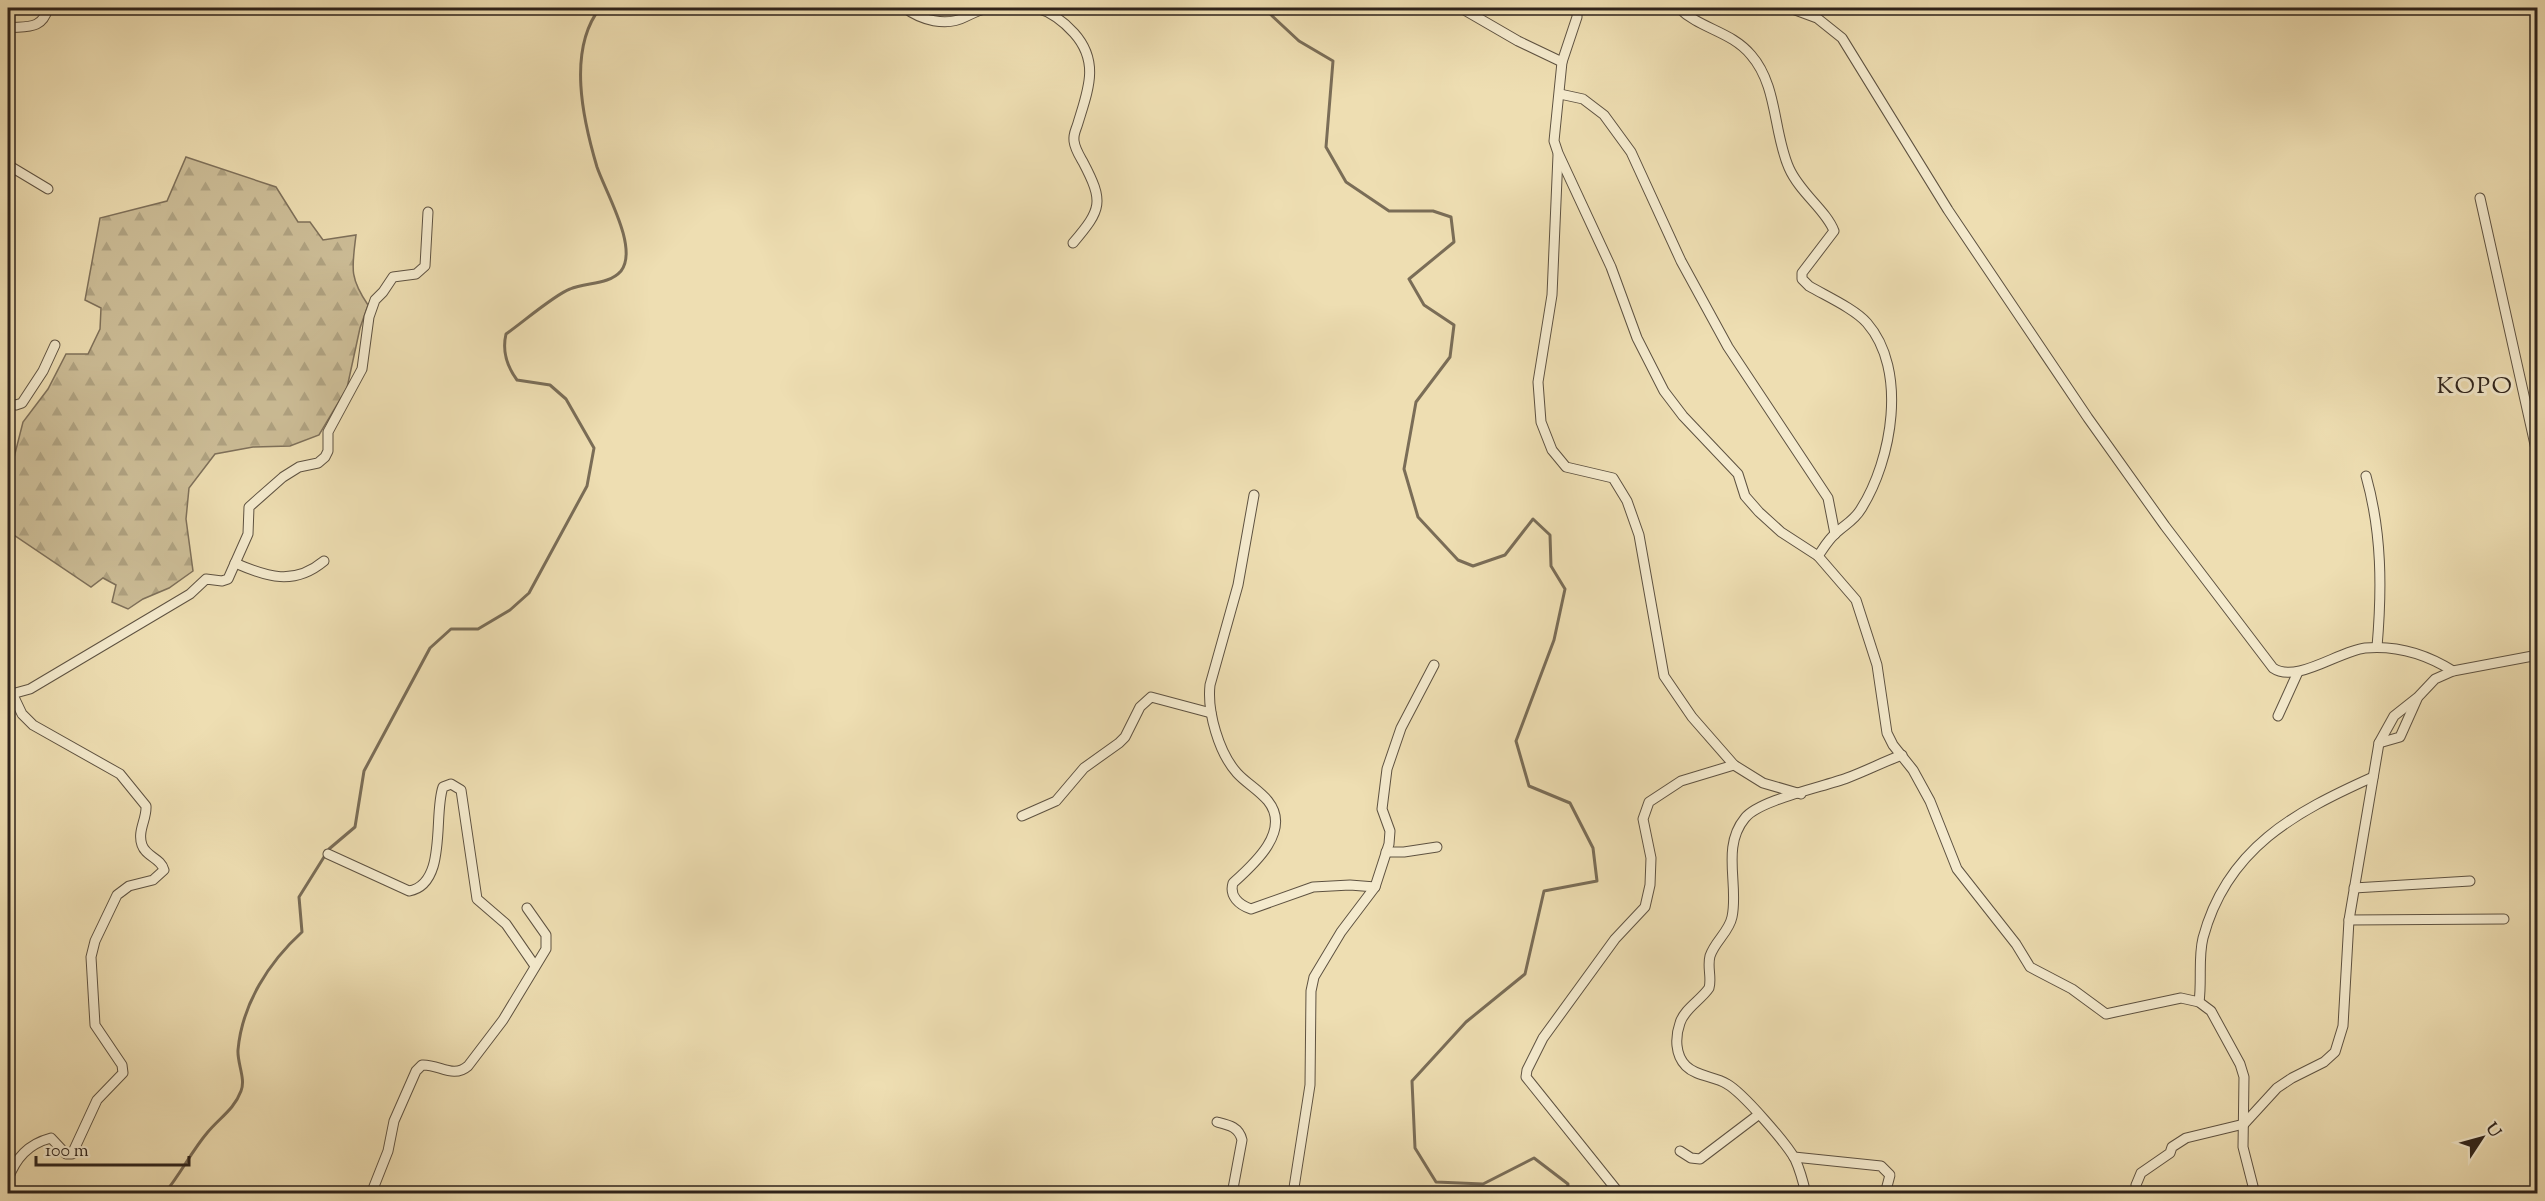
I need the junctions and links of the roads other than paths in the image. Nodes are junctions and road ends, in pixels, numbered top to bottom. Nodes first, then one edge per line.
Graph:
1 (48, 8) edge
2 (905, 8) edge
3 (988, 8) edge
4 (1037, 8) edge
5 (1461, 8) edge
6 (1577, 8) edge
7 (1679, 8) edge
8 (1790, 8) edge
9 (8, 28) edge
10 (1562, 62) junction
11 (1560, 94) junction
12 (1558, 153) junction
13 (8, 165) edge
14 (48, 189) dead end
15 (2480, 198) dead end
16 (428, 212) dead end
17 (1073, 243) dead end
18 (55, 345) dead end
19 (8, 403) edge
20 (2538, 458) edge
21 (2366, 476) dead end
22 (1254, 495) dead end
23 (1835, 534) junction
24 (1818, 556) junction
25 (324, 561) dead end
26 (235, 563) junction
27 (2377, 647) junction
28 (2538, 655) edge
29 (1434, 665) dead end
30 (2453, 671) junction
31 (2298, 672) junction
32 (10, 695) edge
33 (2418, 697) junction
34 (1211, 713) junction
35 (2278, 716) dead end
36 (2379, 743) junction
37 (1902, 755) junction
38 (1734, 765) junction
39 (2373, 777) junction
40 (1801, 794) junction
41 (1022, 816) dead end
42 (1437, 847) dead end
43 (1386, 852) junction
44 (328, 854) dead end
45 (2470, 881) dead end
46 (1375, 887) junction
47 (2354, 888) junction
48 (527, 908) dead end
49 (2504, 919) dead end
50 (2349, 920) junction
51 (535, 966) junction
52 (2199, 1002) junction
53 (1758, 1115) junction
54 (1217, 1122) dead end
55 (2244, 1124) junction
56 (1680, 1151) dead end
57 (1794, 1157) junction
58 (8, 1179) edge
59 (2136, 1185) dead end
60 (1619, 1193) edge
61 (371, 1194) edge
62 (1232, 1194) edge
63 (1293, 1194) edge
64 (1806, 1194) edge
65 (1886, 1194) edge
66 (2255, 1194) edge

1 - 9 street
2 - 3 street
4 - 17 street
5 - 10 street
6 - 10 street
7 - 23 street
8 - 31 street
10 - 11 street
11 - 12 street
11 - 23 street
12 - 24 street
12 - 38 street
13 - 14 street
15 - 20 street
16 - 26 street
18 - 19 street
21 - 27 street
22 - 34 street
23 - 24 street
24 - 37 street
25 - 26 street
26 - 32 street
27 - 30 street
27 - 31 street
28 - 30 street
29 - 43 street
30 - 33 street
31 - 35 street
32 - 58 street
33 - 36 street
33 - 36 street
34 - 41 street
34 - 46 street
36 - 39 street
37 - 40 street
37 - 52 street
38 - 40 street
38 - 60 street
39 - 47 street
39 - 52 street
40 - 53 street
42 - 43 street
43 - 46 street
44 - 51 street
45 - 47 street
46 - 63 street
47 - 50 street
48 - 51 street
49 - 50 street
50 - 55 street
51 - 61 street
52 - 55 street
53 - 56 street
53 - 57 street
54 - 62 street
55 - 59 street
55 - 66 street
57 - 64 street
57 - 65 street

